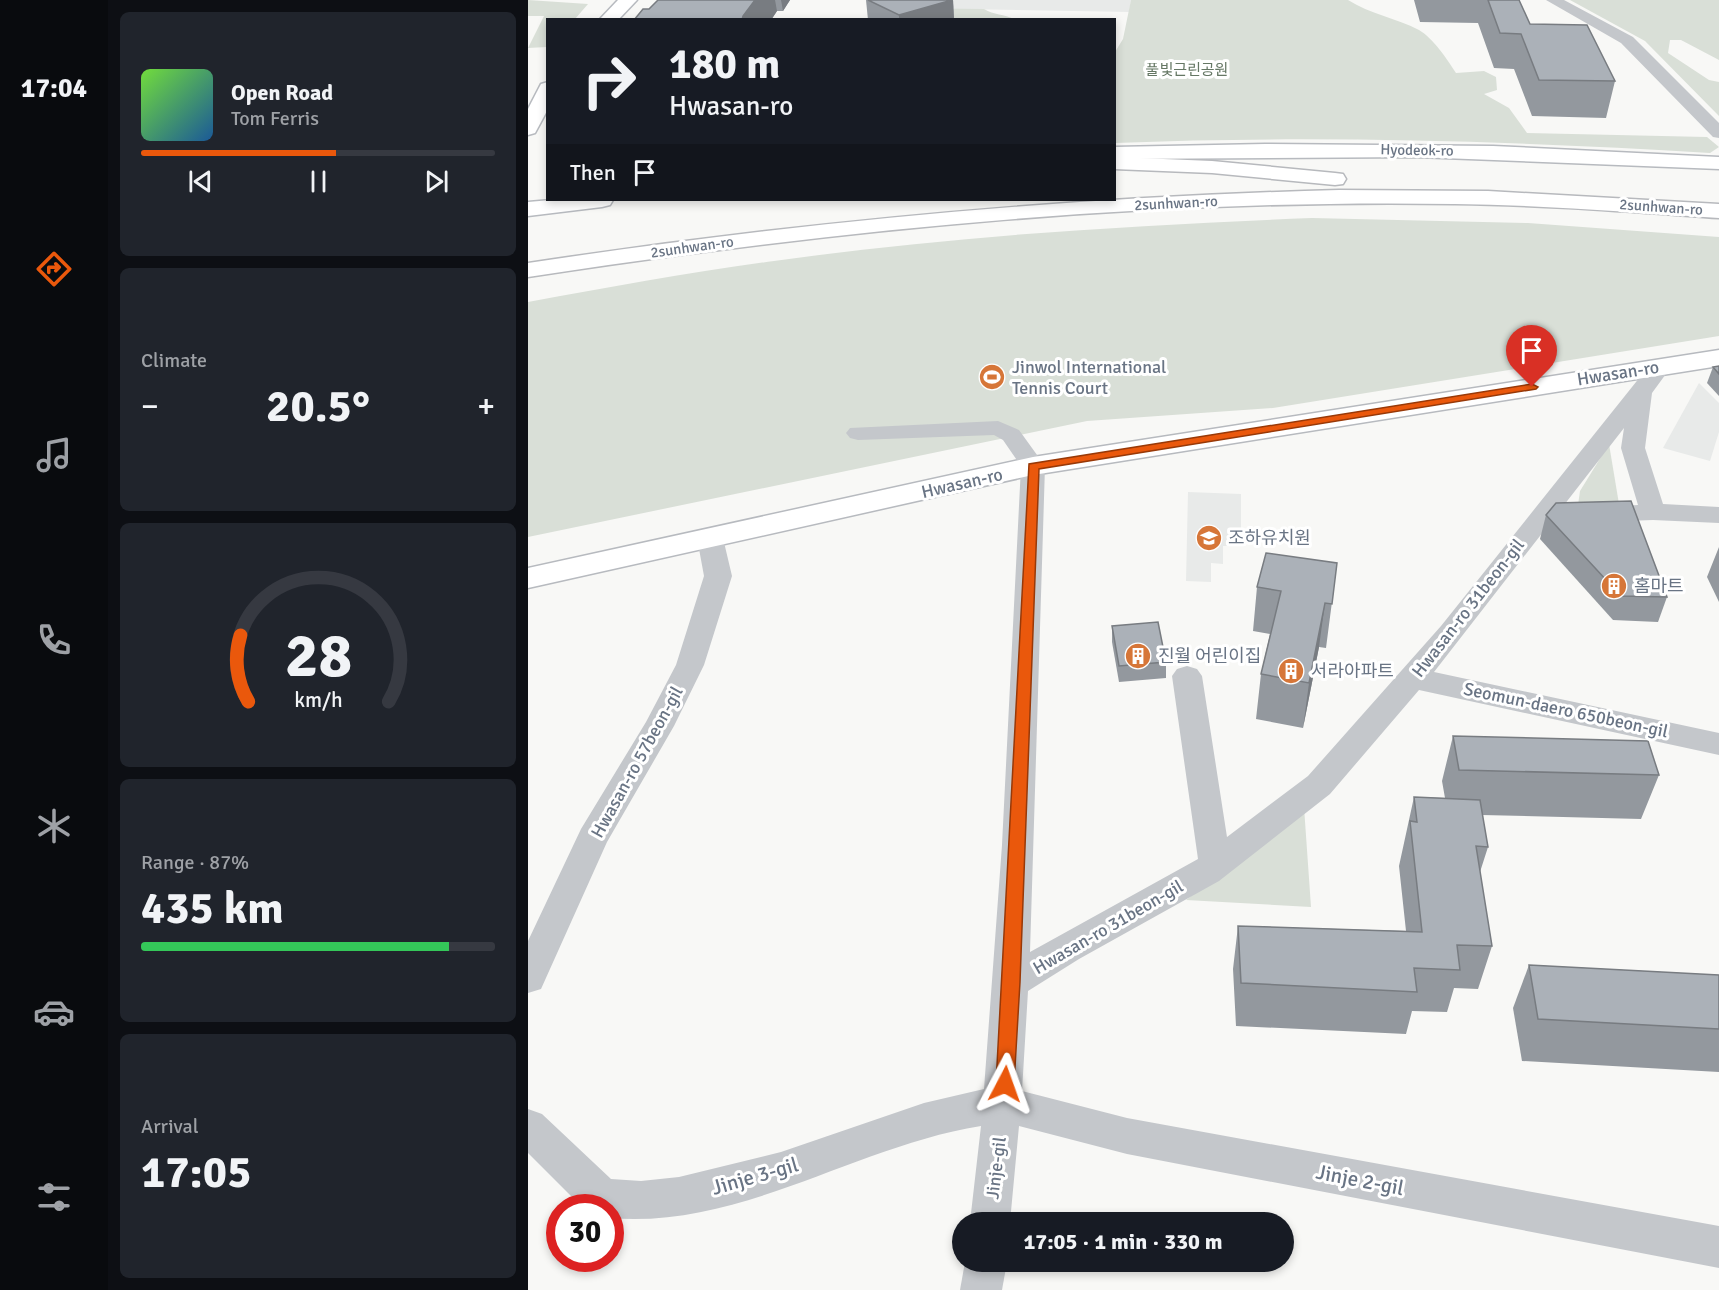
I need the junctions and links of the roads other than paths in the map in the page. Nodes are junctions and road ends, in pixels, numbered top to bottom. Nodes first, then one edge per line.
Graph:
1 (628, 0) edge
2 (1553, 0) edge
3 (609, 18) edge
4 (546, 92) edge
5 (528, 129) edge
6 (1719, 133) edge
7 (1116, 153) edge
8 (1116, 163) edge
9 (1719, 163) edge
10 (1364, 181) junction
11 (1116, 189) edge
12 (1719, 194) edge
13 (594, 201) edge
14 (947, 201) edge
15 (1602, 203) junction
16 (528, 209) edge
17 (1719, 211) edge
18 (1719, 218) edge
19 (528, 253) edge
20 (544, 262) edge
21 (1719, 358) edge
22 (1651, 378) junction
23 (858, 433) dead end
24 (1033, 466) junction
25 (1653, 512) junction
26 (1719, 515) edge
27 (1540, 517) junction
28 (710, 538) junction
29 (528, 578) edge
30 (1187, 676) dead end
31 (1413, 678) junction
32 (1719, 744) edge
33 (1215, 864) junction
34 (528, 978) edge
35 (1012, 982) junction
36 (1004, 1104) junction
37 (528, 1127) edge
38 (991, 1212) edge
39 (1719, 1246) edge
40 (984, 1272) edge
41 (981, 1290) edge

1 - 3 main road
2 - 6 street
4 - 5 main road
7 - 9 main road, Hyodeok-ro
8 - 10 main road
10 - 11 main road, 2sunhwan-ro
10 - 12 main road, 2sunhwan-ro
13 - 16 main road
14 - 20 main road, 2sunhwan-ro
15 - 17 main road, 2sunhwan-ro
15 - 18 main road
15 - 20 main road, 2sunhwan-ro
19 - 20 main road, 2sunhwan-ro
21 - 22 main road, Hwasan-ro
22 - 24 main road, Hwasan-ro
22 - 25 street
22 - 27 street, Hwasan-ro 31beon-gil
23 - 24 street
24 - 28 main road, Hwasan-ro
24 - 35 street, Jinje-gil
25 - 26 street
25 - 27 street
27 - 31 street, Hwasan-ro 31beon-gil
28 - 29 main road, Hwasan-ro
28 - 34 street, Hwasan-ro 57beon-gil
30 - 33 street
31 - 32 street, Seomun-daero 650beon-gil
31 - 33 street, Hwasan-ro 31beon-gil
33 - 35 street, Hwasan-ro 31beon-gil
35 - 36 street, Jinje-gil
36 - 37 street, Jinje 3-gil
36 - 38 street, Jinje-gil
36 - 39 street, Jinje 2-gil
40 - 41 street

